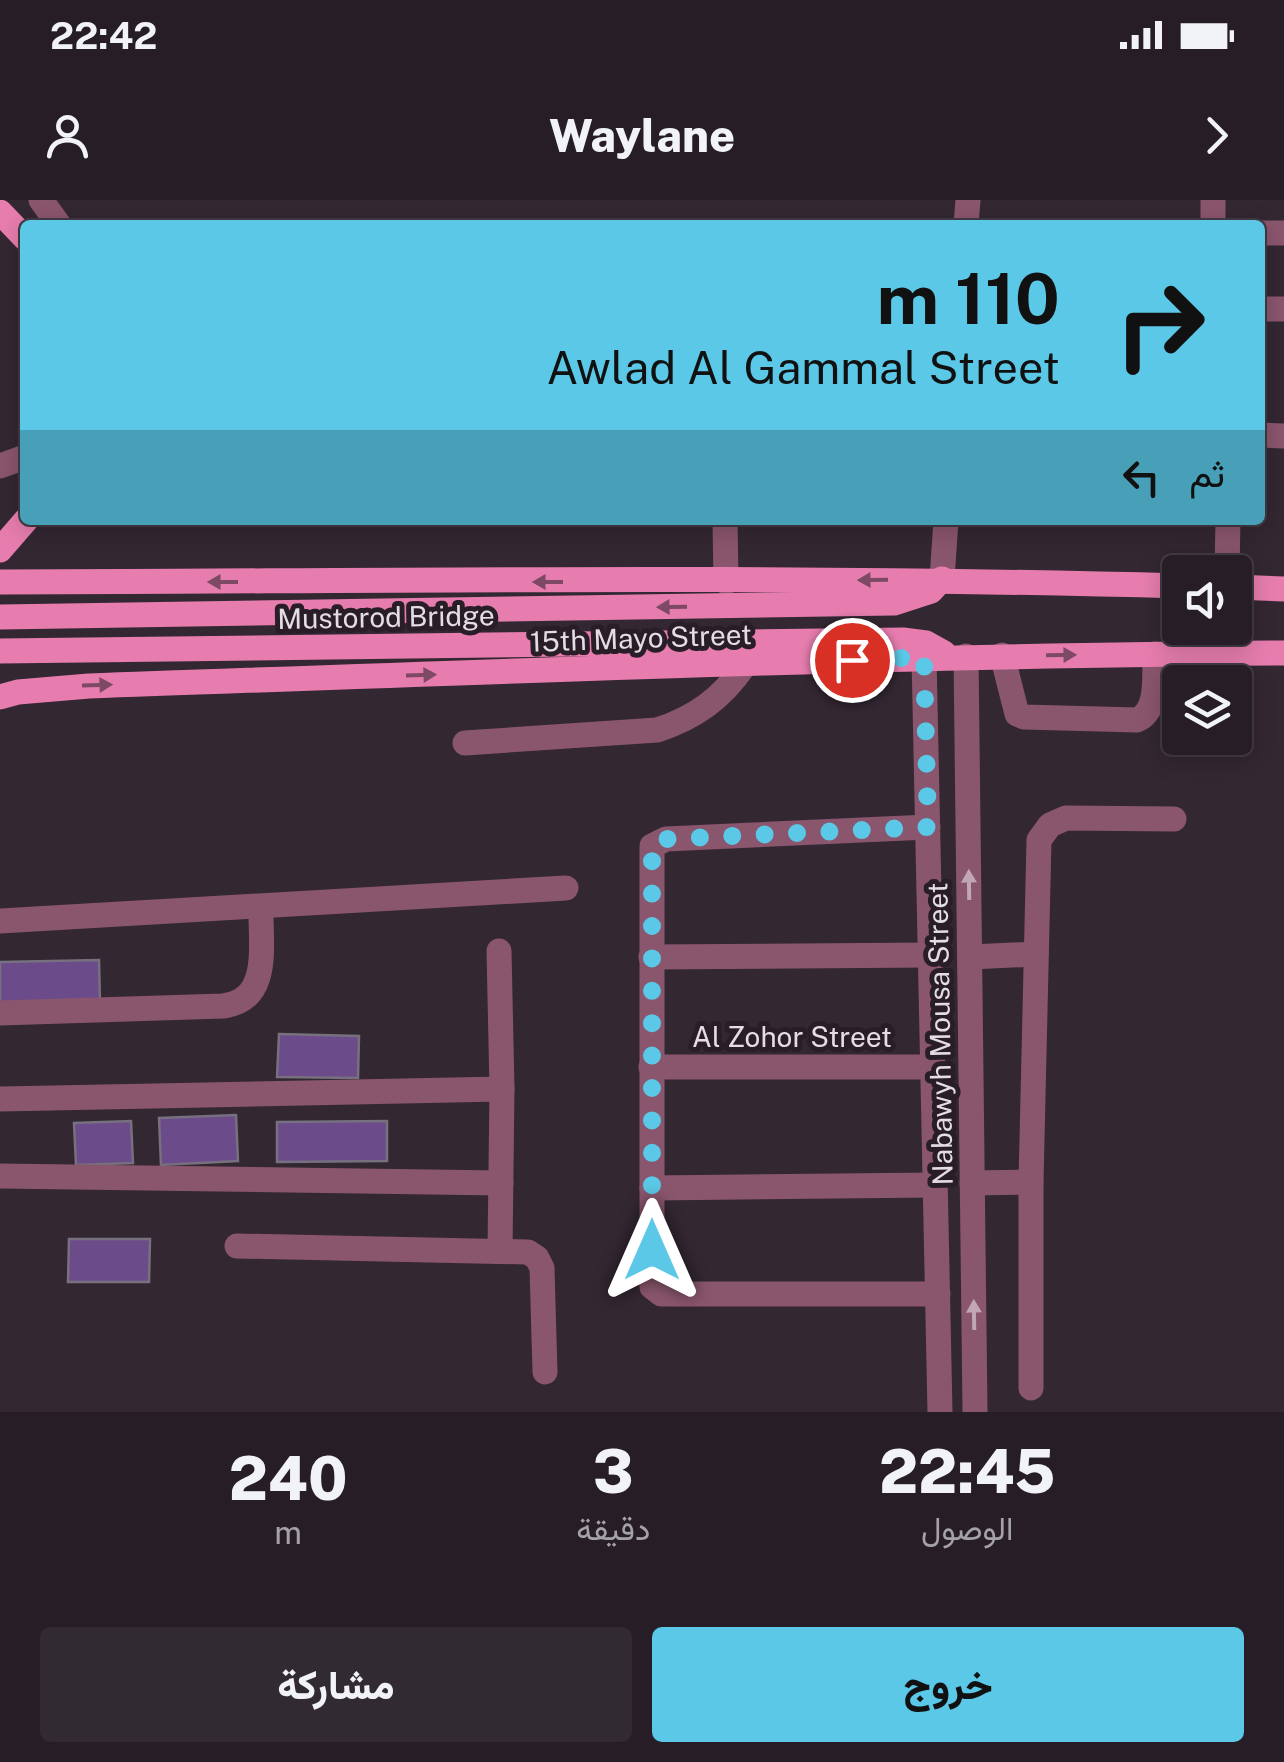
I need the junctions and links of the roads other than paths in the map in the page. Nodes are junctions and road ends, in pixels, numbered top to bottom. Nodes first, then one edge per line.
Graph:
1 (0, 212) edge
2 (20, 233) edge
3 (22, 525) edge
4 (724, 525) edge
5 (946, 525) edge
6 (1228, 525) edge
7 (0, 550) edge
8 (1227, 555) edge
9 (942, 579) junction
10 (0, 582) edge
11 (726, 582) junction
12 (1162, 585) edge
13 (1252, 587) edge
14 (1284, 588) edge
15 (0, 617) edge
16 (0, 651) edge
17 (1284, 652) edge
18 (1155, 654) junction
19 (946, 656) junction
20 (1002, 656) junction
21 (744, 666) junction
22 (0, 697) edge
23 (466, 743) dead end
24 (1174, 819) dead end
25 (928, 827) junction
26 (566, 888) dead end
27 (261, 907) junction
28 (0, 921) edge
29 (499, 951) dead end
30 (1036, 954) junction
31 (930, 955) junction
32 (970, 957) junction
33 (651, 958) junction
34 (0, 1013) edge
35 (652, 1067) junction
36 (933, 1067) junction
37 (502, 1089) junction
38 (0, 1099) edge
39 (0, 1176) edge
40 (1032, 1182) junction
41 (501, 1184) junction
42 (972, 1184) junction
43 (935, 1185) junction
44 (652, 1188) junction
45 (238, 1246) dead end
46 (500, 1250) junction
47 (938, 1294) junction
48 (546, 1372) dead end
49 (1031, 1388) dead end
50 (940, 1412) edge
51 (975, 1412) edge

1 - 2 main road
3 - 7 main road
4 - 11 street
5 - 9 street
6 - 8 street
9 -> 11 main road, 15th Mayo Street
9 - 12 main road, 15th Mayo Street
9 -> 15 main road, Mustorod Bridge
11 -> 10 main road, 15th Mayo Street
13 - 14 main road
16 - 19 main road, Mustorod Bridge
17 - 18 main road, 15th Mayo Street
20 -> 18 main road, 15th Mayo Street
18 - 20 street
19 - 20 main road, 15th Mayo Street
19 - 21 main road, 15th Mayo Street
19 - 25 street, Nabawyh Mousa Street
32 -> 19 street, Nabawyh Mousa Street
22 -> 21 main road, 15th Mayo Street
21 - 23 street
24 - 30 street
25 - 31 street, Nabawyh Mousa Street
25 - 33 street
26 - 27 street
27 - 28 street
27 - 34 street
29 - 37 street
30 - 32 street
30 - 40 street
31 - 33 street
31 - 36 street, Nabawyh Mousa Street
32 - 42 street, Nabawyh Mousa Street
33 - 35 street
35 - 36 street, Al Zohor Street
35 - 44 street
36 - 43 street, Nabawyh Mousa Street
37 - 38 street
37 - 41 street
39 - 41 street
40 - 42 street
40 - 49 street
41 - 46 street
51 -> 42 street, Nabawyh Mousa Street
43 - 44 street
43 - 47 street, Nabawyh Mousa Street
44 - 47 street
45 - 46 street
46 - 48 street
47 - 50 street, Nabawyh Mousa Street

